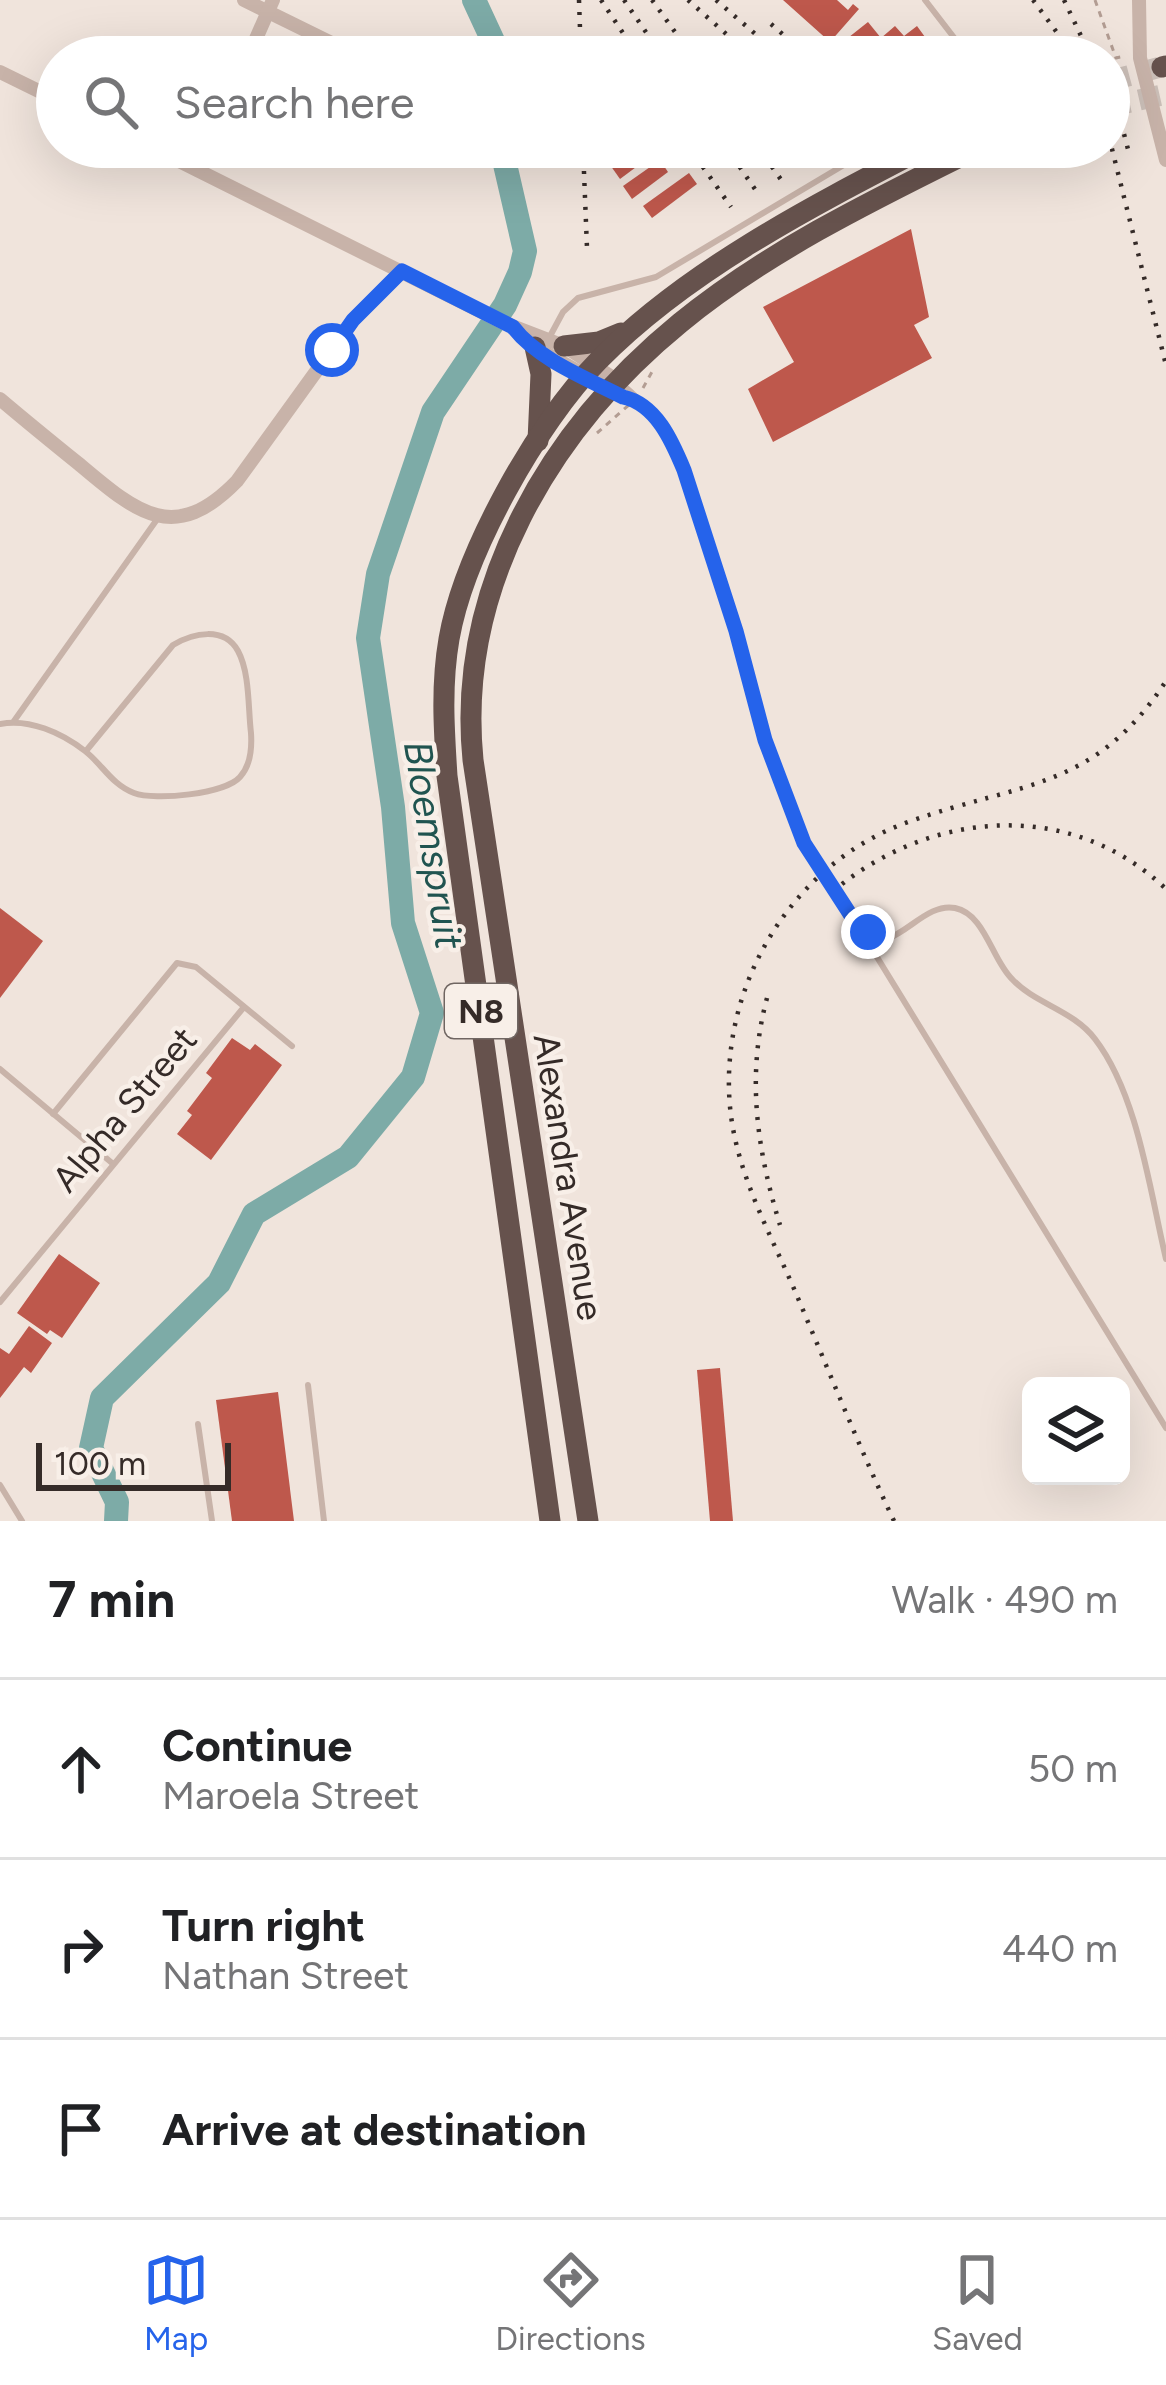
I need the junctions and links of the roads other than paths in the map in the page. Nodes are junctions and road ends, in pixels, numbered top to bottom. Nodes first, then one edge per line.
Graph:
1 (244, 0) edge
2 (925, 0) edge
3 (1139, 0) edge
4 (270, 6) edge
5 (257, 36) edge
6 (323, 36) edge
7 (953, 36) edge
8 (0, 72) edge
9 (36, 90) edge
10 (1161, 119) edge
11 (1166, 160) edge
12 (194, 168) edge
13 (839, 168) edge
14 (887, 168) edge
15 (939, 168) edge
16 (198, 170) joint
17 (402, 271) junction
18 (644, 322) junction
19 (548, 346) junction
20 (590, 370) junction
21 (614, 386) junction
22 (0, 399) edge
23 (538, 441) junction
24 (160, 515) junction
25 (14, 721) junction
26 (0, 724) edge
27 (86, 752) junction
28 (859, 928) junction
29 (244, 1007) junction
30 (292, 1046) dead end
31 (0, 1069) edge
32 (53, 1114) junction
33 (112, 1163) junction
34 (1166, 1259) edge
35 (0, 1302) edge
36 (308, 1385) dead end
37 (198, 1424) dead end
38 (1166, 1428) edge
39 (0, 1485) edge
40 (22, 1521) edge
41 (212, 1521) edge
42 (325, 1521) edge
43 (550, 1521) edge
44 (588, 1521) edge

1 - 4 street
2 - 7 lane
3 - 10 street
4 - 5 street
4 - 6 street
8 - 9 street
10 - 11 street
12 - 16 street
13 - 19 lane
14 - 18 highway, Alexandra Avenue / N8
15 - 21 highway, Alexandra Avenue / N8
16 - 17 street
17 - 19 street
17 - 24 street
18 - 19 highway
18 - 20 highway, Alexandra Avenue / N8
19 - 20 street
19 - 23 highway
20 - 21 street
20 - 23 highway, Alexandra Avenue / N8
21 - 28 lane
21 - 44 highway, Alexandra Avenue / N8
22 - 24 street
23 - 43 highway, Alexandra Avenue / N8
24 - 25 lane
25 - 26 lane
25 - 27 lane
27 - 27 lane
28 - 34 lane
28 - 38 lane
29 - 30 lane
29 - 32 lane
29 - 33 lane, Alpha Street
31 - 32 lane
32 - 33 lane
33 - 35 lane, Alpha Street
36 - 42 lane
37 - 41 lane
39 - 40 lane

